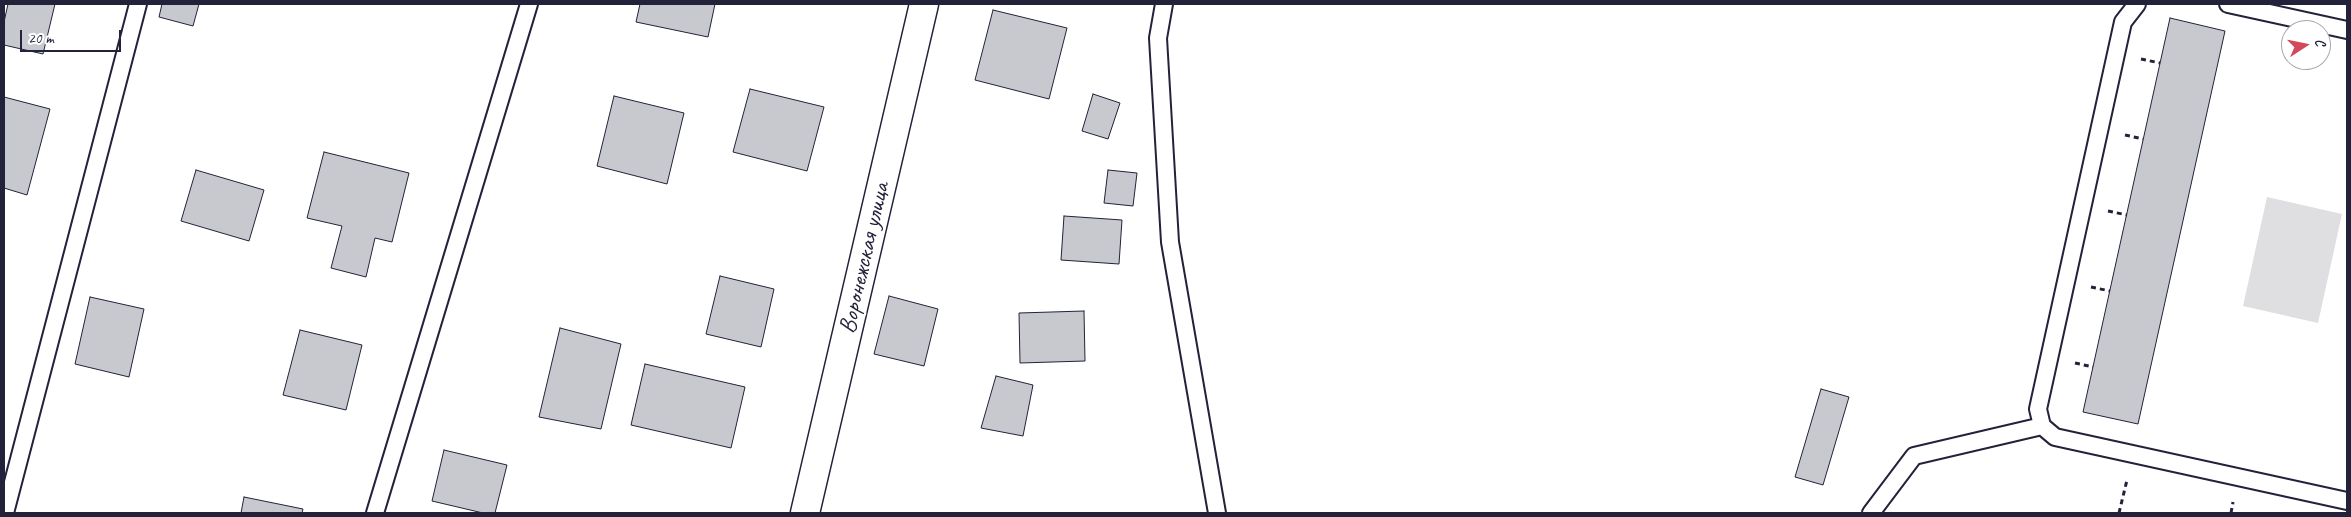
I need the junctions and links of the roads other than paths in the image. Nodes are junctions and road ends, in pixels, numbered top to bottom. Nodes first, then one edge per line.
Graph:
1 (138, 4) edge
2 (529, 4) edge
3 (924, 4) edge
4 (1164, 4) edge
5 (2137, 4) edge
6 (2228, 4) edge
7 (2347, 30) edge
8 (2042, 426) junction
9 (2347, 501) edge
10 (377, 512) edge
11 (5, 513) edge
12 (805, 513) edge
13 (1217, 513) edge
14 (1871, 513) edge

1 - 11 lane
2 - 10 lane
3 - 12 street, Воронежская улица
4 - 13 lane
5 - 8 lane
6 - 7 lane
8 - 9 lane
8 - 14 lane

